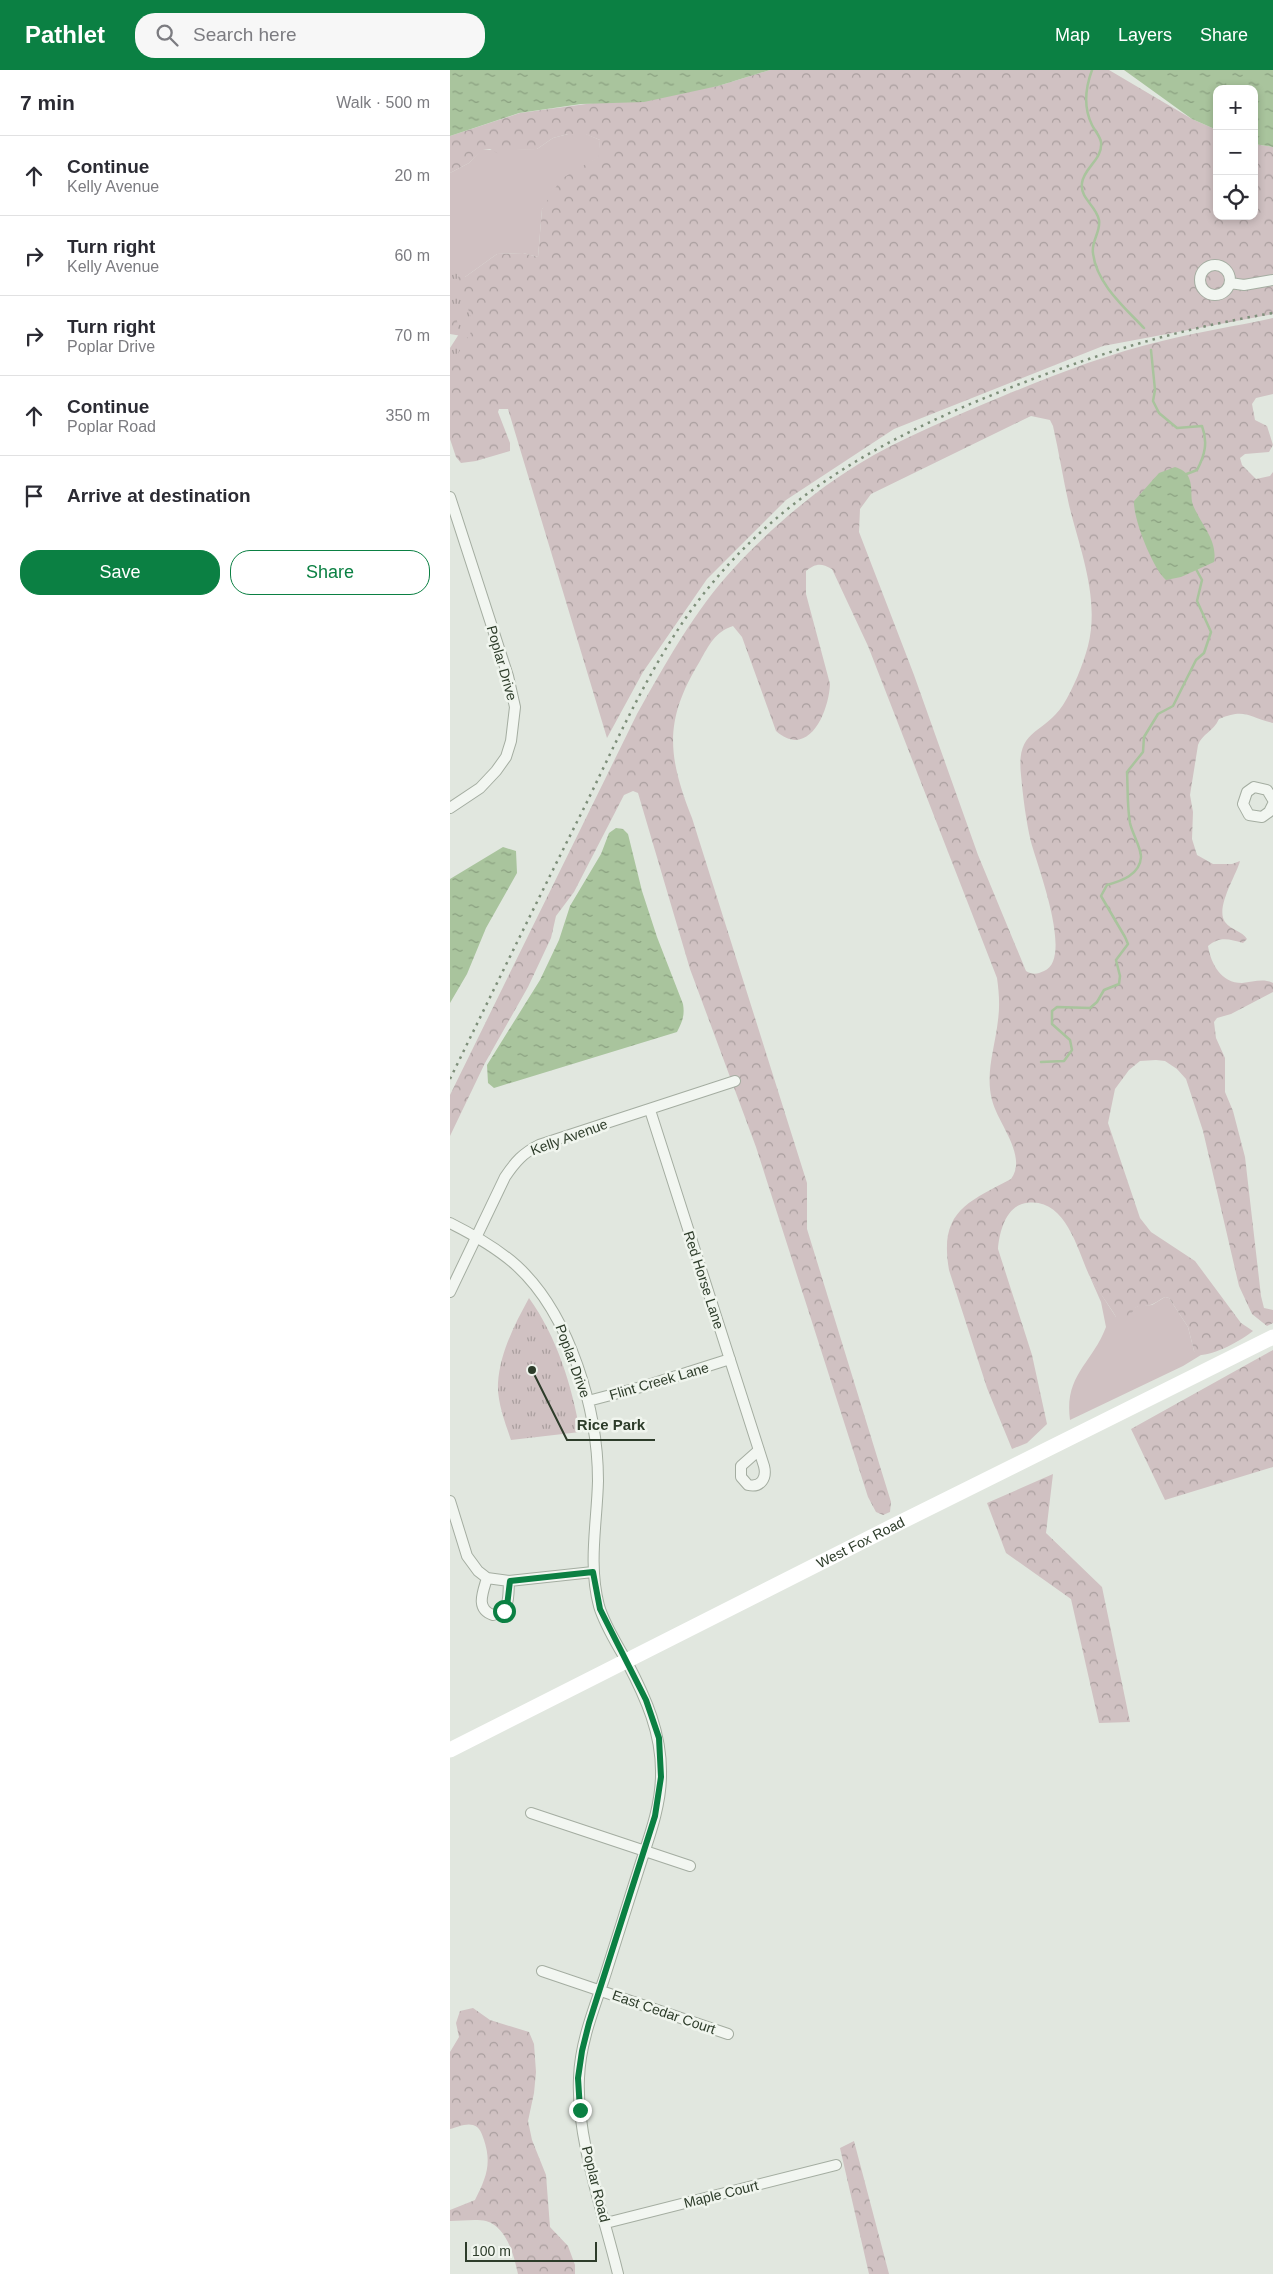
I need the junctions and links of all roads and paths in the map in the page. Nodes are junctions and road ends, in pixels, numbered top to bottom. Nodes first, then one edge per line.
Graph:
1 (1273, 280) edge
2 (1230, 283) dead end
3 (450, 498) edge
4 (454, 525) edge
5 (450, 808) edge
6 (735, 1081) dead end
7 (650, 1110) junction
8 (450, 1224) edge
9 (477, 1238) junction
10 (450, 1292) edge
11 (1273, 1338) edge
12 (730, 1360) junction
13 (588, 1401) junction
14 (759, 1450) dead end
15 (450, 1501) edge
16 (593, 1572) junction
17 (487, 1578) junction
18 (510, 1581) junction
19 (626, 1661) junction
20 (450, 1750) edge
21 (531, 1813) dead end
22 (644, 1853) junction
23 (690, 1866) dead end
24 (542, 1971) dead end
25 (600, 1990) junction
26 (728, 2034) dead end
27 (836, 2165) dead end
28 (606, 2223) junction
29 (618, 2274) edge

1 - 2 street
3 - 4 street, Poplar Drive
4 - 5 street, Poplar Drive
6 - 7 street, Kelly Avenue
7 - 9 street, Kelly Avenue
7 - 12 street, Red Horse Lane
8 - 9 street, Poplar Drive
9 - 10 street, Kelly Avenue
9 - 13 street, Poplar Drive
11 - 19 street, West Fox Road
12 - 13 street, Flint Creek Lane
12 - 14 street, Red Horse Lane
13 - 16 street, Poplar Drive
15 - 17 street
16 - 18 street
16 - 19 street, Poplar Drive
17 - 18 street
17 - 18 street
19 - 20 street, West Fox Road
19 - 22 street, Poplar Road
21 - 22 street
22 - 23 street
22 - 25 street, Poplar Road
24 - 25 street, East Cedar Court
25 - 26 street, East Cedar Court
25 - 28 street, Poplar Road
27 - 28 street, Maple Court
28 - 29 street, Poplar Road

